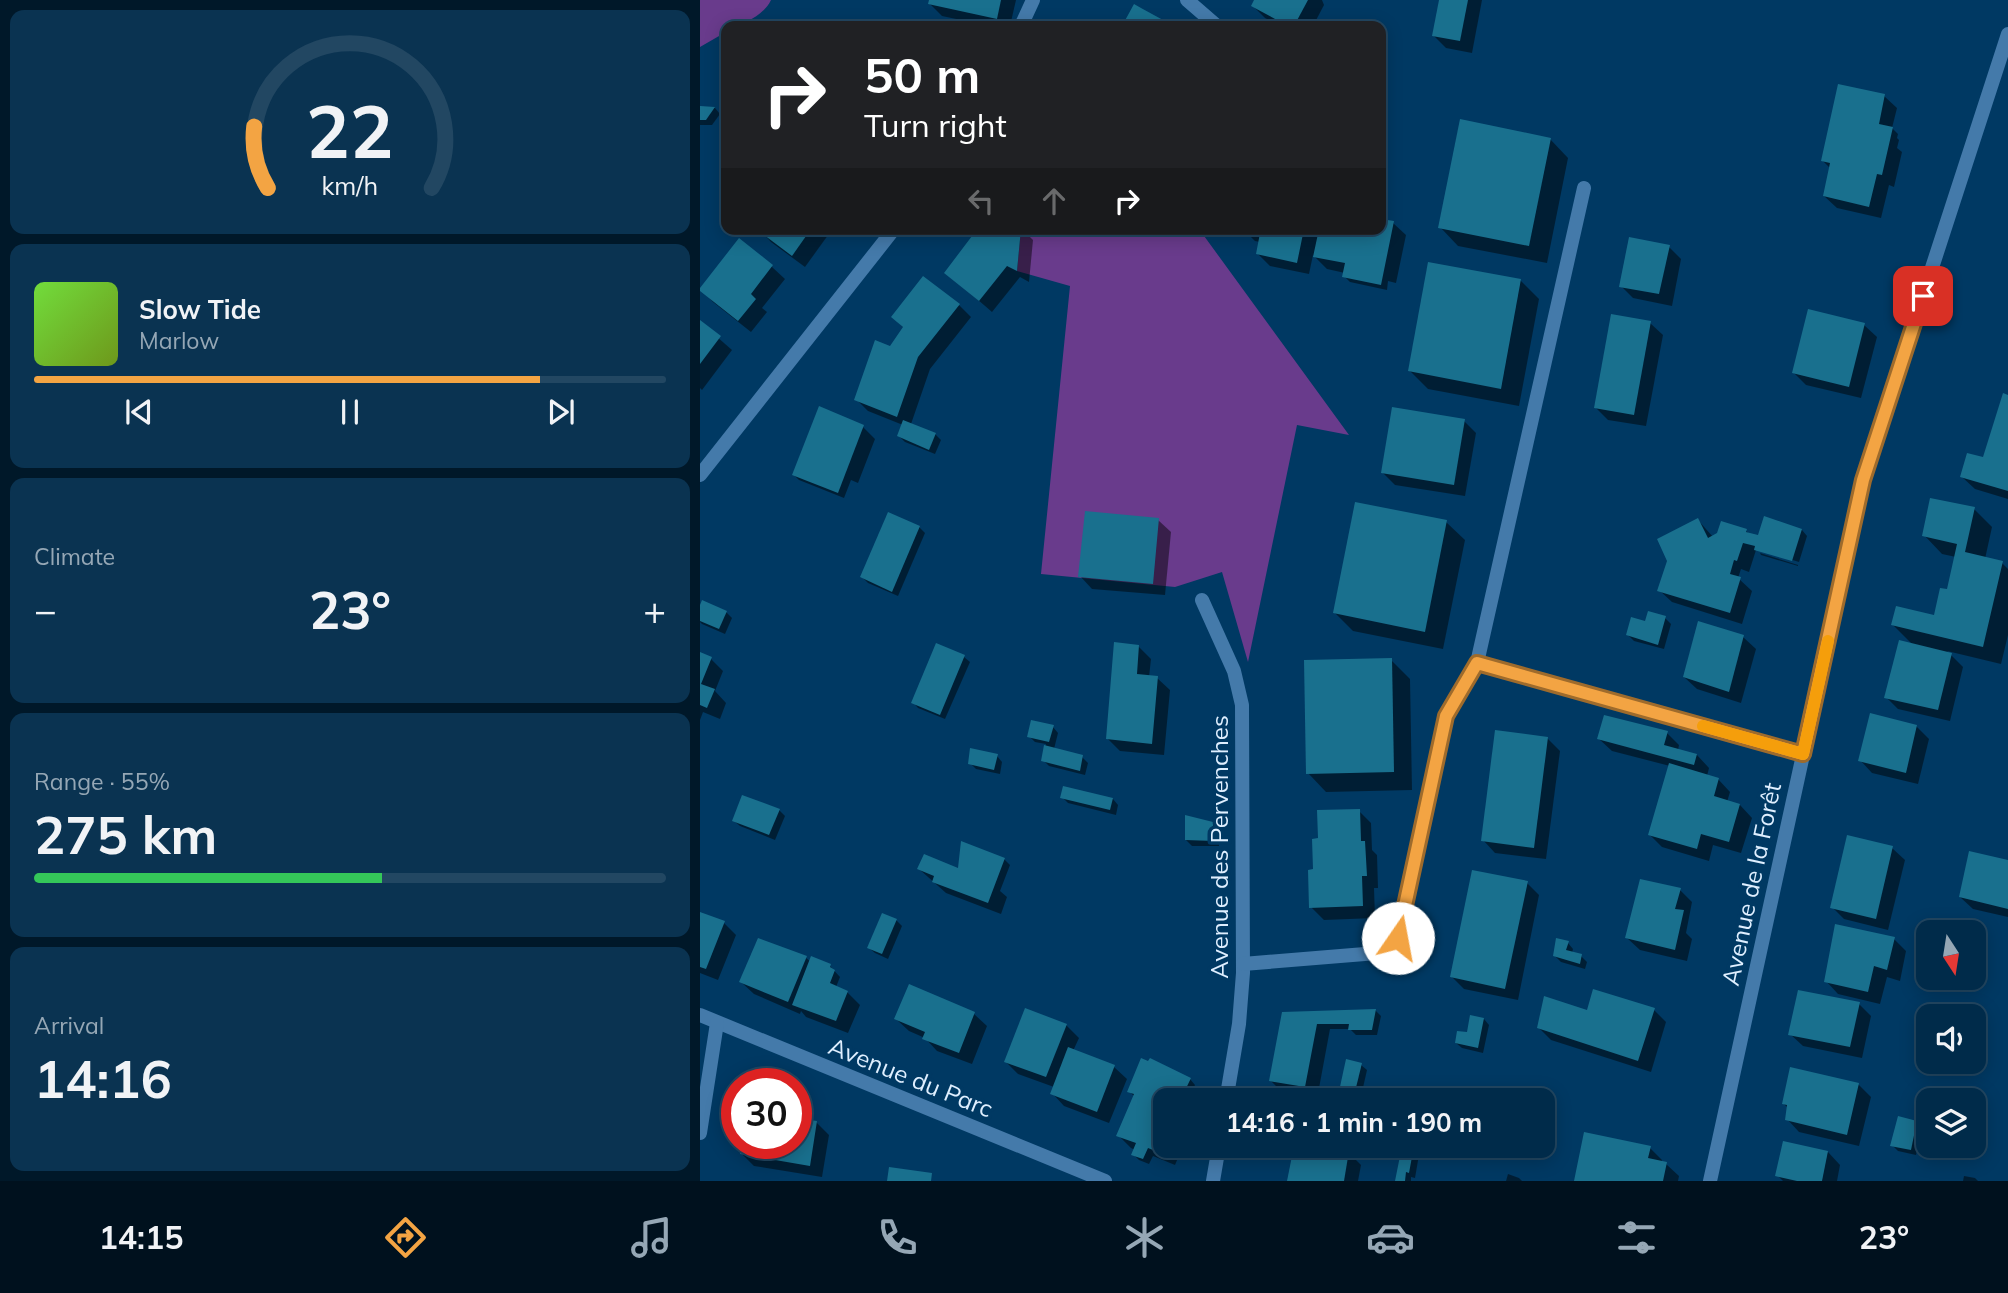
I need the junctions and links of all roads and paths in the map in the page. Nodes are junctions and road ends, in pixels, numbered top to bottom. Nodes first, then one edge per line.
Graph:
1 (1033, 0) edge
2 (1186, 0) edge
3 (1023, 21) edge
4 (1211, 21) edge
5 (2008, 34) edge
6 (1584, 188) dead end
7 (889, 235) edge
8 (700, 475) edge
9 (1202, 600) dead end
10 (1477, 663) junction
11 (1803, 754) junction
12 (1243, 964) junction
13 (700, 1016) edge
14 (716, 1023) junction
15 (1228, 1088) edge
16 (700, 1133) edge
17 (1217, 1158) edge
18 (1105, 1181) edge
19 (1213, 1181) edge
20 (1710, 1181) edge

1 - 3 street
2 - 4 street
5 - 11 street, Avenue de la Forêt
6 - 10 street
7 - 8 street
9 - 12 street, Avenue des Pervenches
10 - 11 street
10 - 12 street
11 - 20 street, Avenue de la Forêt
12 - 15 street, Avenue des Pervenches
13 - 14 street, Avenue du Parc
14 - 16 street
14 - 18 street, Avenue du Parc
17 - 19 street

